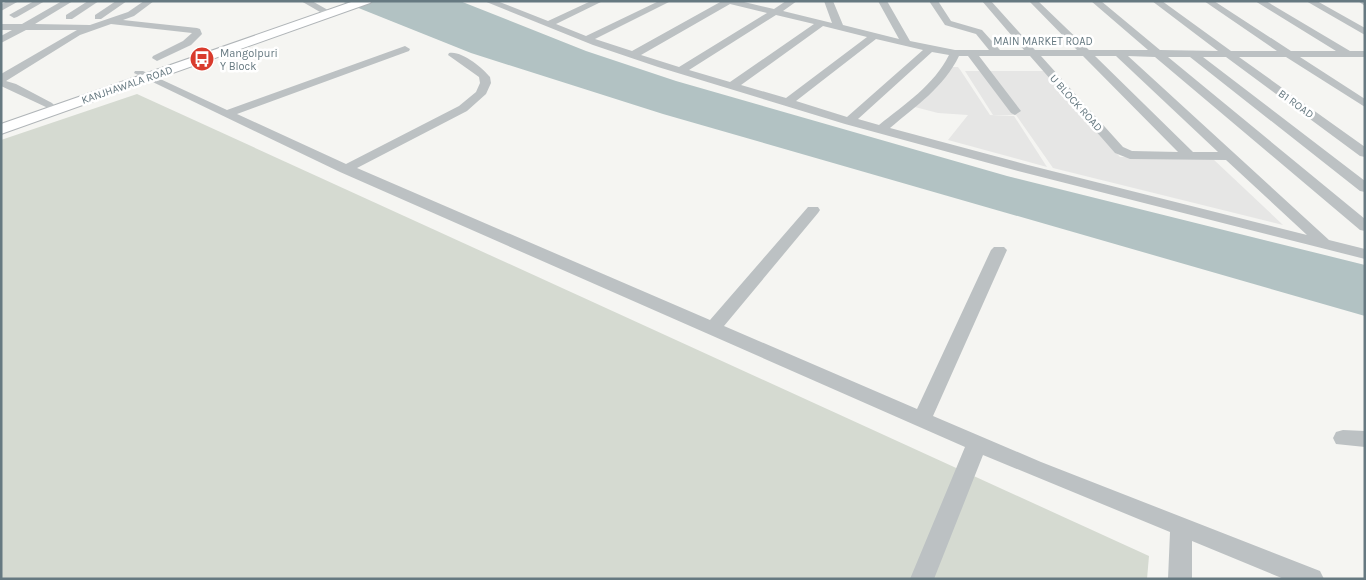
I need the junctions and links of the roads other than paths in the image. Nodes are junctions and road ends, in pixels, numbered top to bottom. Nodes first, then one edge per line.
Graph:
1 (15, 1) edge
2 (41, 1) edge
3 (69, 1) edge
4 (95, 1) edge
5 (123, 1) edge
6 (150, 1) edge
7 (305, 1) edge
8 (366, 1) edge
9 (488, 1) edge
10 (522, 1) edge
11 (598, 1) edge
12 (667, 1) edge
13 (728, 1) edge
14 (793, 1) edge
15 (799, 1) edge
16 (828, 1) edge
17 (882, 1) edge
18 (933, 1) edge
19 (986, 1) edge
20 (1033, 1) edge
21 (1095, 1) edge
22 (1156, 1) edge
23 (1208, 1) edge
24 (1259, 1) edge
25 (1310, 1) edge
26 (346, 4) edge
27 (1, 8) edge
28 (506, 8) junction
29 (326, 12) junction
30 (776, 13) junction
31 (14, 15) dead end
32 (43, 16) junction
33 (69, 16) junction
34 (98, 17) junction
35 (125, 17) junction
36 (805, 20) junction
37 (111, 22) junction
38 (548, 24) junction
39 (820, 24) junction
40 (91, 26) junction
41 (1, 27) edge
42 (24, 27) junction
43 (839, 28) junction
44 (1365, 32) edge
45 (874, 36) junction
46 (587, 39) junction
47 (1, 40) edge
48 (907, 44) junction
49 (405, 49) dead end
50 (930, 49) junction
51 (955, 53) junction
52 (971, 53) junction
53 (997, 54) junction
54 (1032, 54) junction
55 (1086, 54) junction
56 (1119, 54) junction
57 (1159, 54) junction
58 (1193, 54) junction
59 (1228, 54) junction
60 (1288, 54) junction
61 (1348, 54) junction
62 (1365, 54) edge
63 (452, 55) dead end
64 (633, 55) junction
65 (157, 58) dead end
66 (1365, 64) edge
67 (680, 71) junction
68 (143, 76) junction
69 (1, 78) edge
70 (1, 83) edge
71 (732, 86) junction
72 (786, 102) junction
73 (1365, 104) edge
74 (48, 105) junction
75 (1015, 111) dead end
76 (226, 114) junction
77 (1, 120) edge
78 (849, 121) junction
79 (1, 129) edge
80 (882, 130) junction
81 (1365, 153) edge
82 (1190, 156) junction
83 (1228, 156) junction
84 (345, 169) junction
85 (1365, 188) edge
86 (813, 210) dead end
87 (1365, 227) edge
88 (1325, 244) junction
89 (999, 250) dead end
90 (1365, 254) edge
91 (712, 328) junction
92 (922, 419) junction
93 (1343, 438) dead end
94 (1365, 439) edge
95 (977, 443) junction
96 (1181, 526) junction
97 (922, 579) edge
98 (1180, 579) edge
99 (1312, 579) edge

1 - 27 street
2 - 31 street
3 - 32 street
4 - 33 street
5 - 34 street
6 - 35 street
7 - 29 street
8 - 26 main road, KANJHAWALA ROAD
9 - 28 street
10 - 28 street
11 - 38 street
12 - 46 street
13 - 30 street, MAIN MARKET ROAD
13 - 64 street
14 - 30 street
15 - 36 street
16 - 43 street
17 - 48 street
18 - 53 street
19 - 54 street, U BLOCK ROAD
20 - 55 street
21 - 57 street
22 - 59 street, B1 ROAD
23 - 60 street
24 - 61 street
25 - 44 street
26 - 29 main road, KANJHAWALA ROAD
28 - 38 street
29 - 68 main road, KANJHAWALA ROAD
30 - 36 street, MAIN MARKET ROAD
30 - 67 street
32 - 33 street
32 - 42 street
33 - 34 street
34 - 35 street
35 - 37 street
36 - 39 street, MAIN MARKET ROAD
37 - 40 street
37 - 65 street
38 - 46 street
39 - 43 street, MAIN MARKET ROAD
39 - 71 street
40 - 42 street
40 - 69 street
41 - 42 street
42 - 47 street
43 - 45 street, MAIN MARKET ROAD
45 - 48 street, MAIN MARKET ROAD
45 - 72 street
46 - 64 street
48 - 50 street, MAIN MARKET ROAD
49 - 76 street
50 - 51 street, MAIN MARKET ROAD
50 - 78 street
51 - 52 street, MAIN MARKET ROAD
51 - 80 street
52 - 53 street, MAIN MARKET ROAD
52 - 75 street
53 - 54 street, MAIN MARKET ROAD
54 - 55 street, MAIN MARKET ROAD
54 - 82 street, U BLOCK ROAD
55 - 56 street, MAIN MARKET ROAD
55 - 82 street
56 - 57 street, MAIN MARKET ROAD
56 - 83 street
57 - 58 street, MAIN MARKET ROAD
57 - 87 street
58 - 59 street, MAIN MARKET ROAD
58 - 85 street
59 - 60 street, MAIN MARKET ROAD
59 - 81 street, B1 ROAD
60 - 61 street, MAIN MARKET ROAD
60 - 73 street
61 - 62 street, MAIN MARKET ROAD
61 - 66 street
63 - 84 street
64 - 67 street
67 - 71 street
68 - 74 main road, KANJHAWALA ROAD
68 - 76 street
68 - 79 main road, KANJHAWALA ROAD
70 - 74 street
71 - 72 street
72 - 78 street
74 - 77 main road, KANJHAWALA ROAD
76 - 84 street
78 - 80 street
80 - 88 street
82 - 83 street, U BLOCK ROAD
83 - 88 street
84 - 91 street
86 - 91 street
88 - 90 street
89 - 92 street
91 - 92 street
92 - 95 street
93 - 94 street
95 - 96 street
95 - 97 street
96 - 98 street
96 - 99 street

